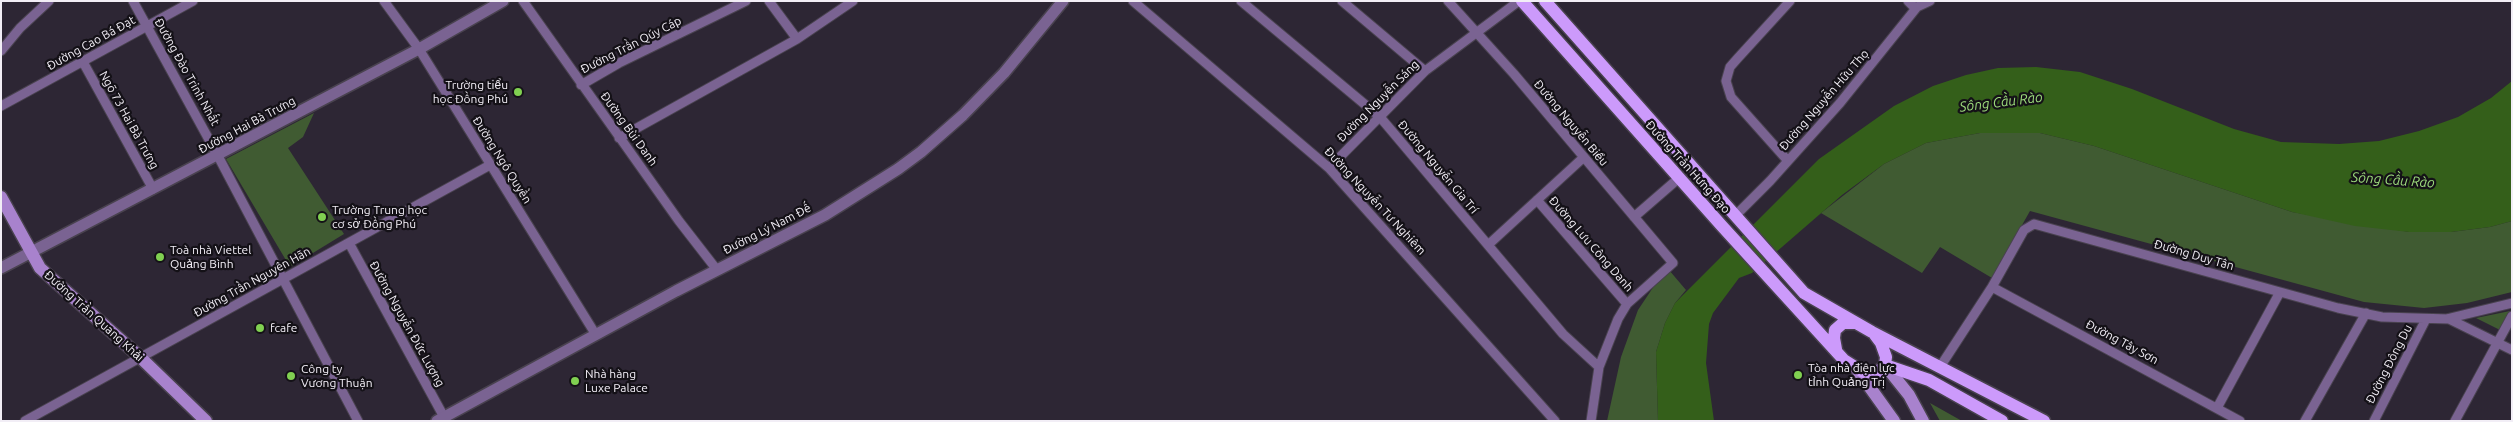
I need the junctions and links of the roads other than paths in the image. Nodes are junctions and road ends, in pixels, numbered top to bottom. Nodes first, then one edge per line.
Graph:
1 (49, 1) edge
2 (133, 1) edge
3 (193, 1) edge
4 (384, 1) edge
5 (503, 1) edge
6 (523, 1) edge
7 (746, 1) edge
8 (769, 1) edge
9 (853, 1) edge
10 (1063, 1) edge
11 (1133, 1) edge
12 (1241, 1) edge
13 (1342, 1) edge
14 (1448, 1) edge
15 (1521, 1) edge
16 (1545, 1) edge
17 (1790, 1) edge
18 (1908, 1) edge
19 (1930, 1) edge
20 (1918, 7) junction
21 (148, 26) junction
22 (1477, 32) junction
23 (797, 39) junction
24 (2, 47) edge
25 (419, 49) junction
26 (83, 62) junction
27 (1425, 71) junction
28 (581, 85) junction
29 (1, 106) edge
30 (1380, 117) junction
31 (619, 138) junction
32 (218, 156) junction
33 (1584, 157) junction
34 (1788, 161) junction
35 (490, 164) junction
36 (1329, 168) junction
37 (1679, 178) junction
38 (153, 189) junction
39 (1, 197) edge
40 (1537, 200) junction
41 (1634, 217) junction
42 (1738, 220) junction
43 (348, 243) junction
44 (1488, 245) junction
45 (30, 253) junction
46 (1, 268) edge
47 (717, 270) junction
48 (283, 279) junction
49 (1992, 287) junction
50 (2280, 292) junction
51 (2512, 303) edge
52 (1627, 304) junction
53 (2366, 313) junction
54 (2512, 316) edge
55 (2426, 319) junction
56 (2446, 319) junction
57 (1858, 324) junction
58 (1872, 332) junction
59 (596, 335) junction
60 (2498, 342) junction
61 (1836, 349) junction
62 (2512, 350) edge
63 (141, 358) junction
64 (1885, 364) junction
65 (1940, 366) junction
66 (1599, 367) junction
67 (1856, 368) junction
68 (2217, 408) junction
69 (440, 419) edge
70 (25, 421) edge
71 (206, 421) edge
72 (358, 421) edge
73 (1556, 421) edge
74 (1591, 421) edge
75 (1894, 421) edge
76 (1923, 421) edge
77 (2002, 421) edge
78 (2044, 421) edge
79 (2240, 421) edge
80 (2304, 421) edge
81 (2374, 421) edge
82 (2455, 421) edge

1 - 24 street
2 - 21 street, Đường Đào Trinh Nhất
3 - 21 street, Đường Cao Bá Đạt
4 - 25 street, Đường Ngô Quyền
5 - 25 street, Đường Hai Bà Trưng
6 - 28 street, Đường Bùi Danh
7 - 28 street, Đường Trần Qúy Cáp
8 - 23 street
9 - 23 street
10 - 47 street, Đường Lý Nam Đế
11 - 36 street, Đường Nguyễn Tư Nghiêm
12 - 30 street, Đường Nguyễn Gia Trí
13 - 27 street
14 - 22 street, Đường Nguyễn Biểu
15 - 22 street, Đường Nguyễn Sáng
15 - 37 main road, Đường Trần Hưng Đạo
16 - 42 main road, Đường Trần Hưng Đạo
17 - 34 street
18 - 20 street
19 - 20 street, Đường Nguyễn Hữu Thọ
20 - 34 street, Đường Nguyễn Hữu Thọ
21 - 26 street, Đường Cao Bá Đạt
21 - 32 street, Đường Đào Trinh Nhất
22 - 27 street, Đường Nguyễn Sáng
22 - 33 street, Đường Nguyễn Biểu
23 - 31 street
25 - 32 street, Đường Hai Bà Trưng
25 - 35 street, Đường Ngô Quyền
26 - 29 street, Đường Cao Bá Đạt
26 - 38 street, Ngõ 73 Hai Bà Trưng
27 - 30 street, Đường Nguyễn Sáng
28 - 31 street, Đường Bùi Danh
30 - 36 street, Đường Nguyễn Sáng
30 - 44 street, Đường Nguyễn Gia Trí
31 - 47 street, Đường Bùi Danh
32 - 38 street, Đường Hai Bà Trưng
32 - 48 street, Đường Đào Trinh Nhất
33 - 40 street
33 - 41 street, Đường Nguyễn Biểu
34 - 42 street, Đường Nguyễn Hữu Thọ
35 - 43 street, Đường Trần Nguyên Hãn
35 - 59 street, Đường Ngô Quyền
36 - 73 street, Đường Nguyễn Tư Nghiêm
37 - 41 street
37 - 61 main road, Đường Trần Hưng Đạo
38 - 45 street, Đường Hai Bà Trưng
39 - 45 main road, Đường Trần Quang Khải
40 - 44 street
40 - 52 street, Đường Lưu Công Danh
41 - 52 street, Đường Nguyễn Biểu
42 - 57 main road, Đường Trần Hưng Đạo
43 - 48 street, Đường Trần Nguyên Hãn
43 - 69 street, Đường Nguyễn Đức Lượng
44 - 66 street, Đường Nguyễn Gia Trí
45 - 46 street, Đường Hai Bà Trưng
45 - 63 main road, Đường Trần Quang Khải
47 - 59 street, Đường Lý Nam Đế
48 - 63 street, Đường Trần Nguyên Hãn
48 - 72 street, Đường Đào Trinh Nhất
49 - 50 street, Đường Duy Tân
49 - 65 street, Đường Duy Tân
49 - 68 street, Đường Tây Sơn
50 - 53 street, Đường Duy Tân
50 - 68 street
51 - 56 street
52 - 66 street
53 - 55 street, Đường Duy Tân
53 - 80 street
54 - 60 street
55 - 56 street, Đường Duy Tân
55 - 81 street, Đường Đông Du
56 - 60 street, Đường Duy Tân
57 - 58 main road
57 - 61 main road
58 - 64 main road
58 - 65 main road
59 - 69 street, Đường Lý Nam Đế
60 - 62 street, Đường Duy Tân
60 - 82 street
61 - 67 main road, Đường Trần Hưng Đạo
63 - 70 street, Đường Trần Nguyên Hãn
63 - 71 main road, Đường Trần Quang Khải
64 - 67 main road
64 - 76 main road
64 - 77 main road
65 - 78 main road
66 - 74 street
67 - 75 main road
68 - 79 street, Đường Tây Sơn

